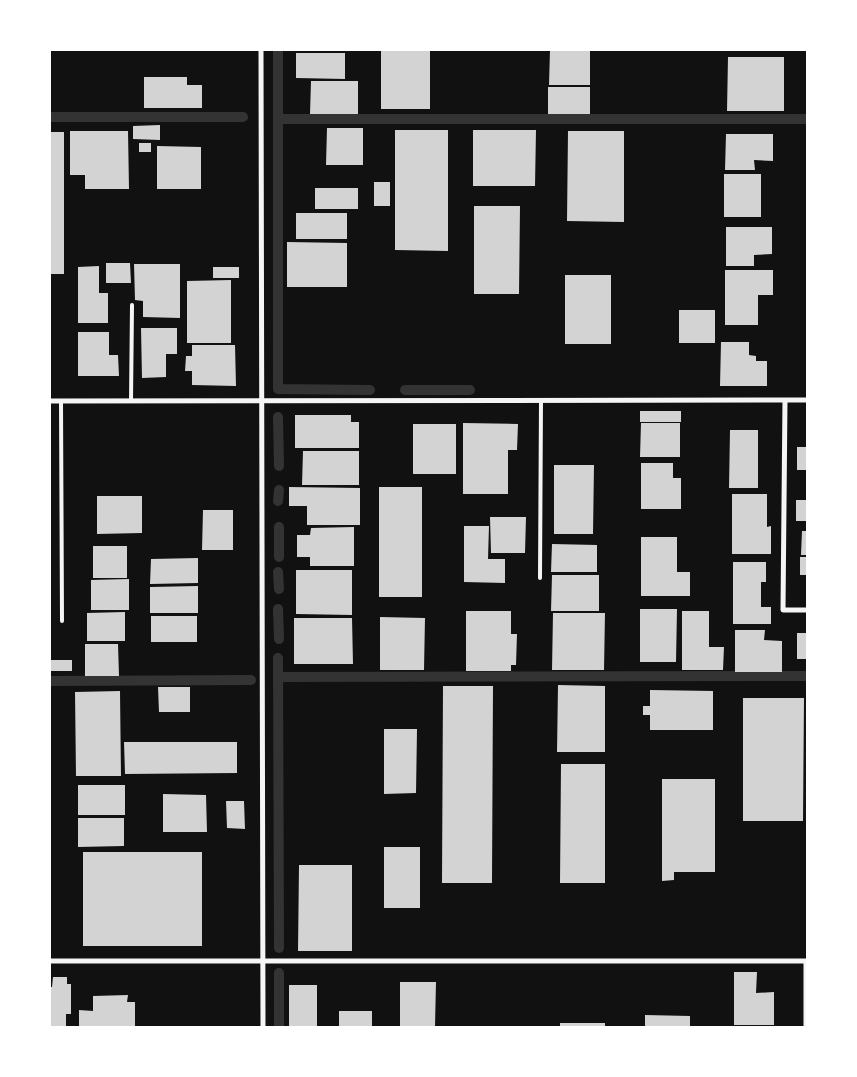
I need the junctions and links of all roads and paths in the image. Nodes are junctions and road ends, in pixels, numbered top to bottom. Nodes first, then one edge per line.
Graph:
1 (261, 50) edge
2 (132, 305) dead end
3 (541, 400) junction
4 (785, 400) junction
5 (807, 400) edge
6 (50, 401) edge
7 (61, 401) junction
8 (131, 401) junction
9 (261, 401) junction
10 (540, 578) dead end
11 (807, 610) edge
12 (62, 621) dead end
13 (50, 961) edge
14 (263, 961) junction
15 (806, 961) edge
16 (263, 1027) edge
17 (806, 1027) edge

1 - 9 street
2 - 8 lane
3 - 4 street
3 - 9 street
3 - 10 lane
4 - 5 street
4 - 11 street
6 - 7 street
7 - 8 street
7 - 12 lane
8 - 9 street
9 - 14 street
13 - 14 street
14 - 15 street
14 - 16 street
15 - 17 street

